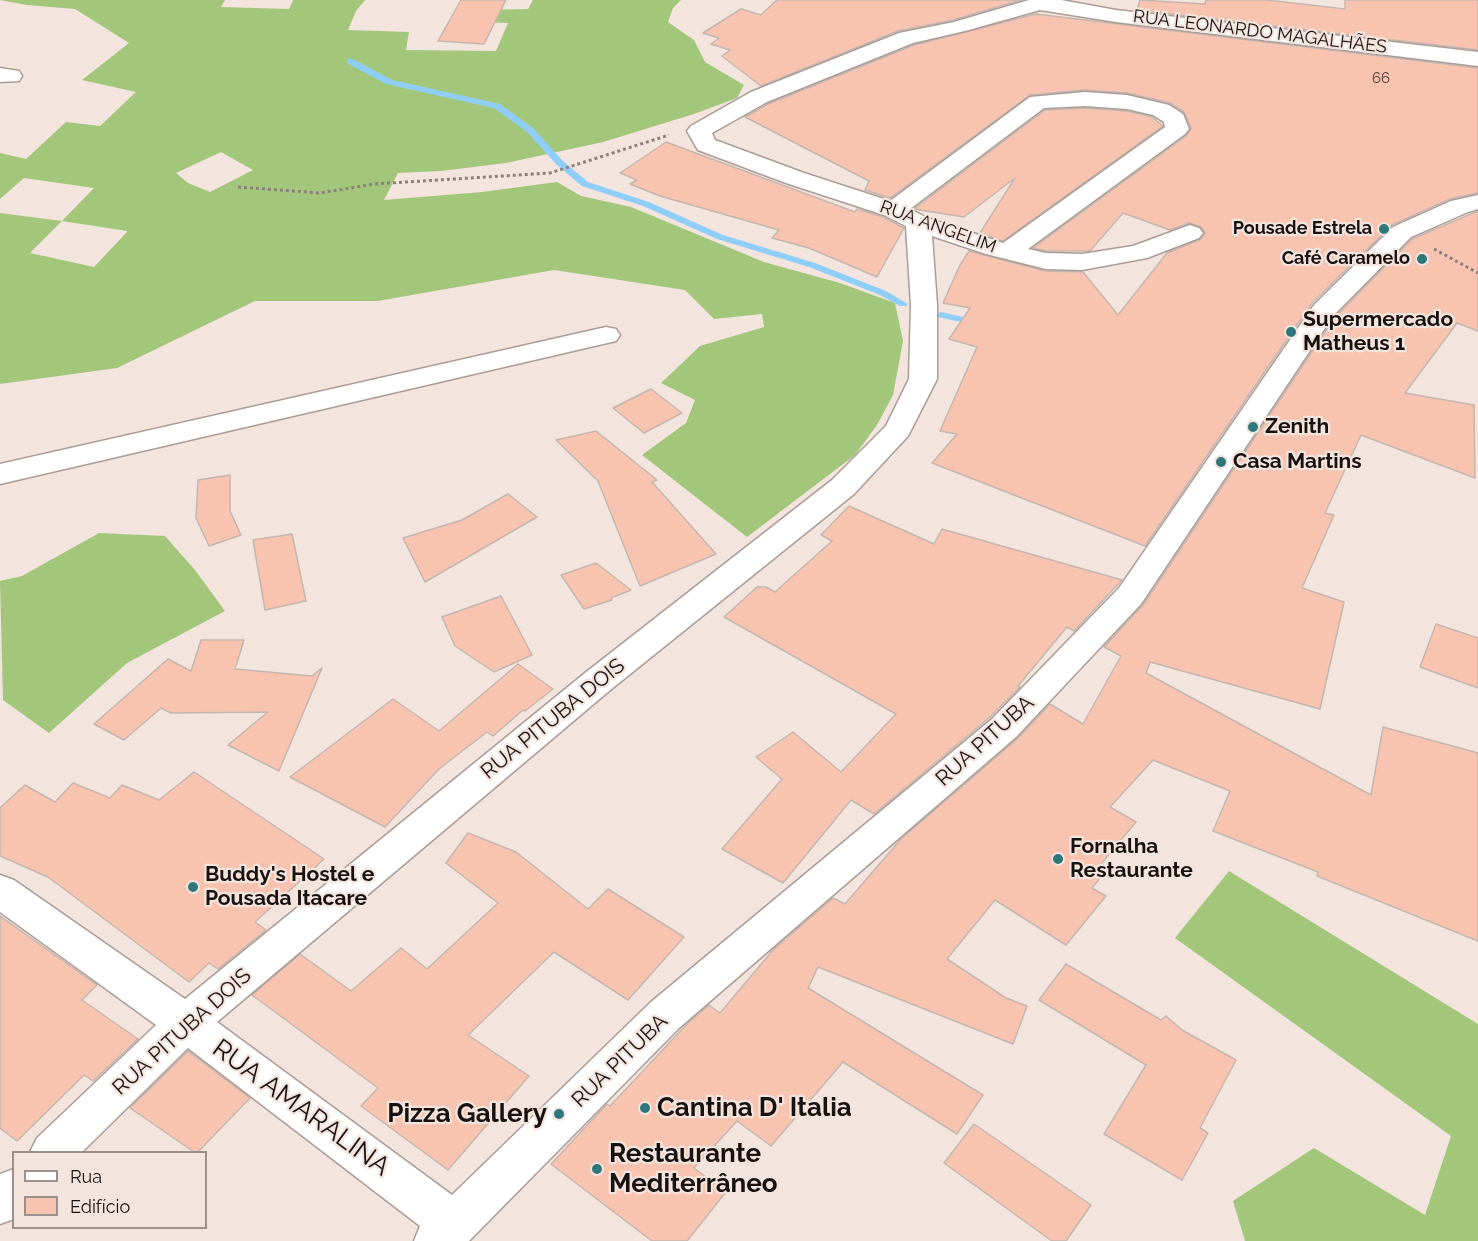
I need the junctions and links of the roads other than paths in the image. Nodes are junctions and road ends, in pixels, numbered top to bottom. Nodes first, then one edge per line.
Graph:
1 (1047, 2) edge
2 (1478, 59) edge
3 (1478, 202) edge
4 (905, 217) junction
5 (1190, 232) dead end
6 (1008, 252) junction
7 (606, 335) dead end
8 (0, 474) edge
9 (0, 891) edge
10 (186, 1023) junction
11 (53, 1151) edge
12 (12, 1192) edge
13 (0, 1203) edge
14 (445, 1232) edge

1 - 2 street, RUA LEONARDO MAGALHÃES
1 - 4 street, RUA ANGELIM
3 - 14 street, RUA PITUBA
4 - 6 street, RUA ANGELIM
4 - 6 street
4 - 10 street, RUA PITUBA DOIS
5 - 6 street, RUA ANGELIM
7 - 8 street
9 - 10 street, RUA AMARALINA
10 - 11 street, RUA PITUBA DOIS
10 - 14 street, RUA AMARALINA
12 - 13 street

